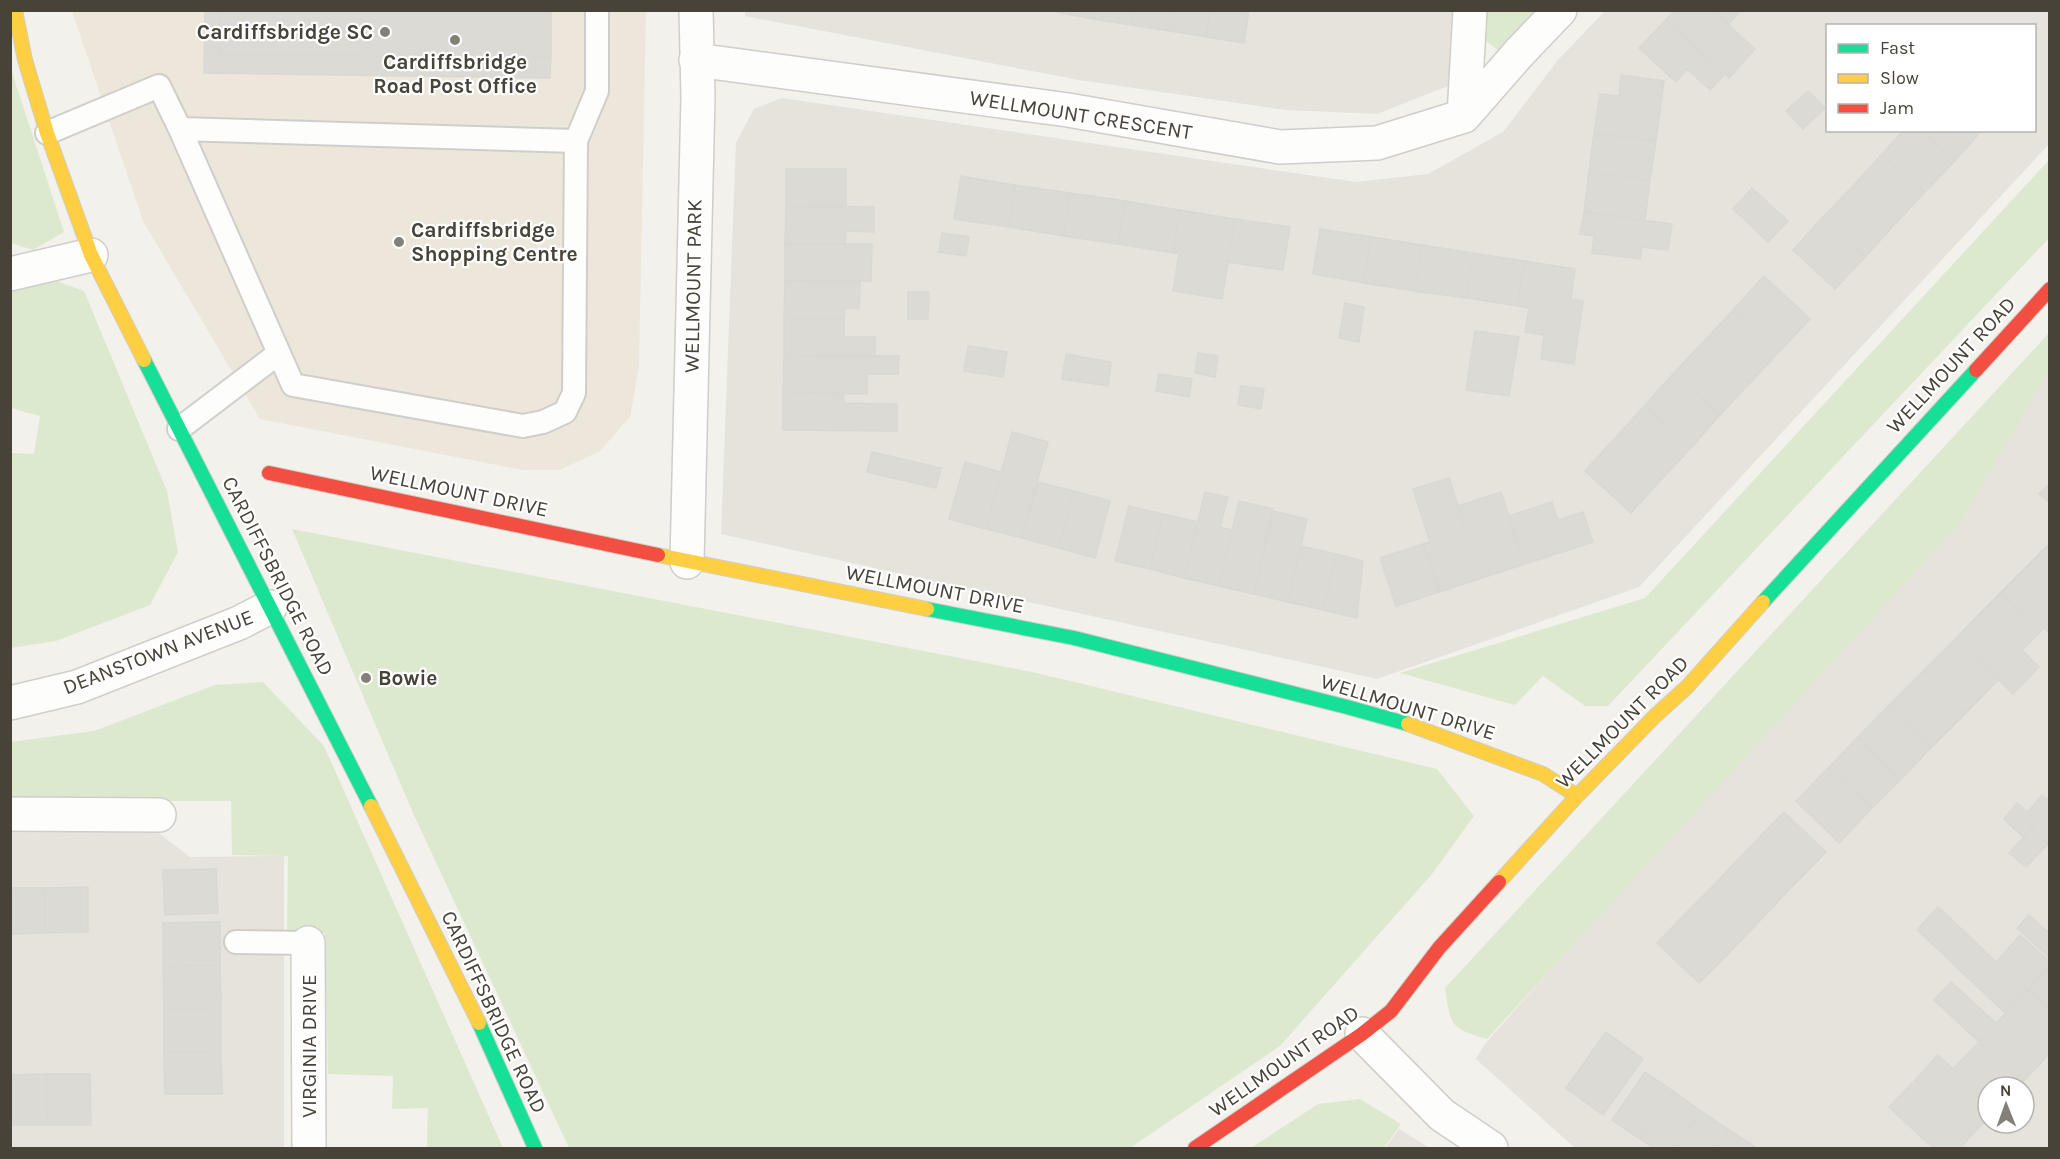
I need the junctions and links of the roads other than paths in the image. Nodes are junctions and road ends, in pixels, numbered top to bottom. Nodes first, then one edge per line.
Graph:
1 (15, 10) edge
2 (597, 10) edge
3 (696, 10) edge
4 (1470, 10) edge
5 (1560, 10) edge
6 (696, 60) junction
7 (1464, 116) junction
8 (180, 129) junction
9 (47, 133) junction
10 (576, 141) junction
11 (91, 255) junction
12 (10, 274) edge
13 (2049, 290) edge
14 (279, 353) junction
15 (179, 429) junction
16 (269, 473) dead end
17 (687, 562) junction
18 (270, 608) junction
19 (10, 703) edge
20 (1577, 796) junction
21 (10, 814) edge
22 (159, 815) dead end
23 (236, 942) dead end
24 (308, 944) joint
25 (1362, 1035) junction
26 (309, 1149) edge
27 (535, 1149) edge
28 (1195, 1149) edge
29 (1491, 1149) edge

1 - 9 street, CARDIFFSBRIDGE ROAD
2 - 10 lane
3 - 6 street, WELLMOUNT PARK
4 - 7 street
5 - 7 street
6 - 7 street, WELLMOUNT CRESCENT
6 - 17 street, WELLMOUNT PARK
8 - 9 lane
8 - 10 lane
8 - 14 lane
9 - 11 street, CARDIFFSBRIDGE ROAD
10 - 14 lane
11 - 12 street
11 - 15 street, CARDIFFSBRIDGE ROAD
13 - 20 street, WELLMOUNT ROAD
14 - 15 lane
15 - 18 street, CARDIFFSBRIDGE ROAD
16 - 17 street, WELLMOUNT DRIVE
17 - 20 street, WELLMOUNT DRIVE
18 - 19 street, DEANSTOWN AVENUE
18 - 27 street, CARDIFFSBRIDGE ROAD
20 - 25 street, WELLMOUNT ROAD
21 - 22 street
23 - 24 lane
24 - 26 street, VIRGINIA DRIVE
25 - 28 street, WELLMOUNT ROAD
25 - 29 street

